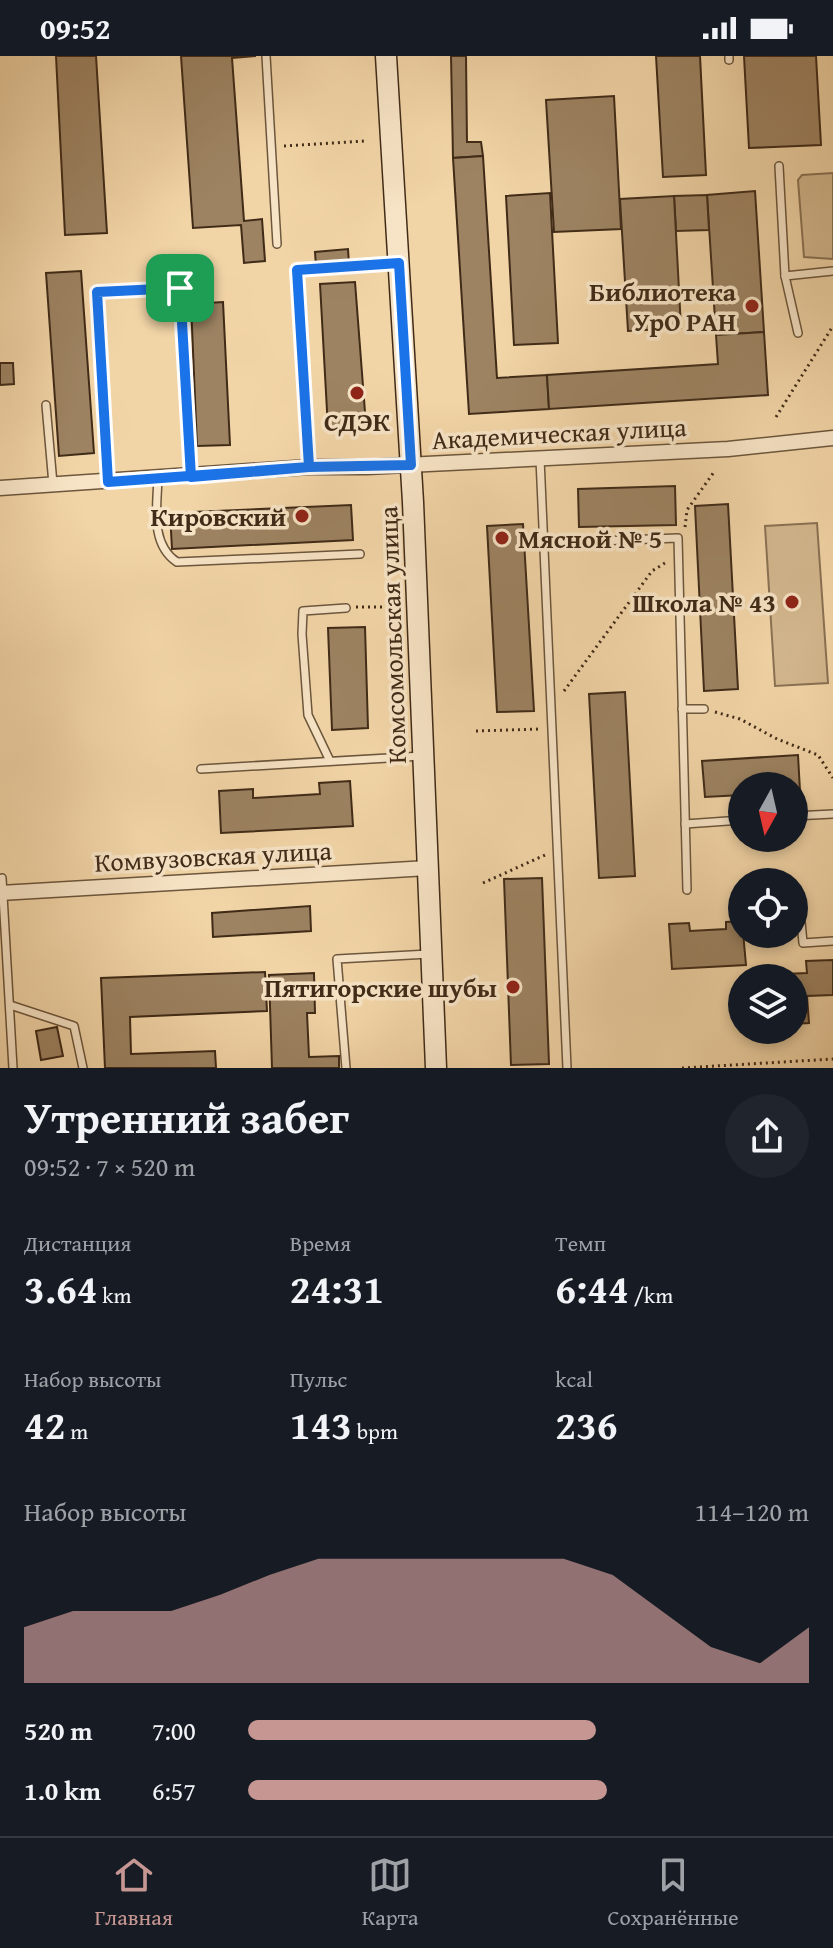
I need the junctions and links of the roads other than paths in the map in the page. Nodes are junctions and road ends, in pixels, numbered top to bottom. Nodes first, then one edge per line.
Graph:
1 (266, 56) edge
2 (386, 56) edge
3 (779, 166) dead end
4 (277, 244) dead end
5 (399, 263) junction
6 (833, 271) edge
7 (785, 276) junction
8 (798, 333) dead end
9 (46, 405) dead end
10 (833, 438) edge
11 (540, 458) junction
12 (411, 465) junction
13 (309, 467) junction
14 (191, 477) junction
15 (158, 478) junction
16 (108, 482) junction
17 (53, 484) junction
18 (0, 488) edge
19 (544, 543) junction
20 (360, 554) dead end
21 (346, 608) road end
22 (682, 709) junction
23 (704, 709) road end
24 (423, 756) junction
25 (330, 761) junction
26 (201, 769) dead end
27 (833, 814) edge
28 (808, 815) edge
29 (728, 821) edge
30 (685, 824) junction
31 (428, 868) junction
32 (1, 888) edge
33 (687, 890) dead end
34 (833, 941) edge
35 (808, 943) edge
36 (431, 954) junction
37 (10, 1005) junction
38 (13, 1068) edge
39 (83, 1068) edge
40 (346, 1068) edge
41 (436, 1068) edge
42 (567, 1068) edge

1 - 4 lane
2 - 5 main road, Комсомольская улица
3 - 7 lane
5 - 12 main road, Комсомольская улица
5 - 13 lane
6 - 7 lane
7 - 8 lane
9 - 17 lane
10 - 11 street, Академическая улица
11 - 12 street, Академическая улица
11 - 19 lane
12 - 13 street, Академическая улица
12 - 24 main road, Комсомольская улица
13 - 14 street, Академическая улица
14 - 15 street, Академическая улица
14 - 16 lane
15 - 16 street, Академическая улица
15 - 20 lane
16 - 17 street, Академическая улица
17 - 18 street, Академическая улица
19 - 22 lane
19 - 42 lane
21 - 25 lane
22 - 23 lane
22 - 30 lane
24 - 25 lane
24 - 31 main road, Комсомольская улица
25 - 26 lane
27 - 28 lane
29 - 30 lane
30 - 33 lane
31 - 32 street, Комвузовская улица
31 - 36 main road, Комсомольская улица
32 - 37 lane
34 - 35 lane
36 - 40 lane
36 - 41 main road, Комсомольская улица
37 - 38 lane
37 - 39 lane

